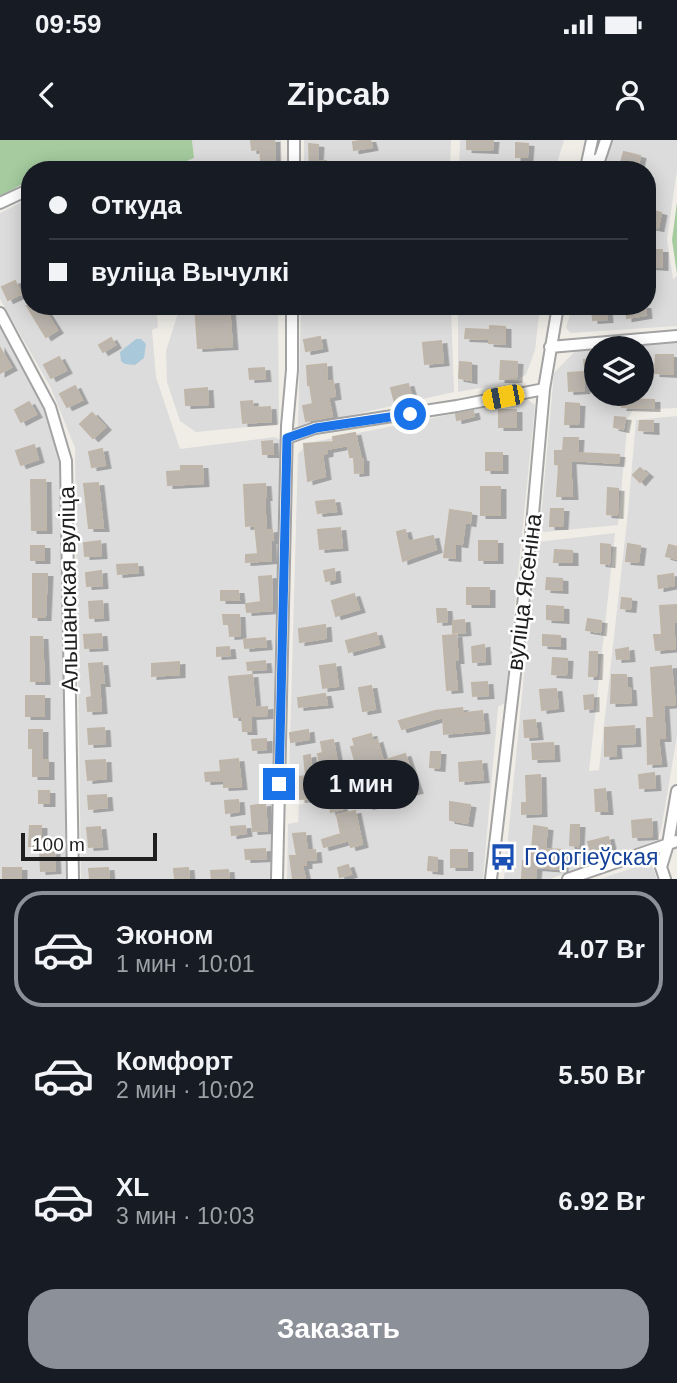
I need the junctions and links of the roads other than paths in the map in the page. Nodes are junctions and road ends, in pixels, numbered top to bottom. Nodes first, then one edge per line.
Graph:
1 (294, 140) edge
2 (592, 140) edge
3 (606, 140) edge
4 (294, 161) edge
5 (587, 161) edge
6 (595, 161) edge
7 (21, 193) edge
8 (0, 203) edge
9 (0, 313) edge
10 (292, 315) edge
11 (556, 315) edge
12 (677, 336) edge
13 (550, 347) junction
14 (544, 388) junction
15 (287, 438) junction
16 (677, 791) edge
17 (673, 842) edge
18 (73, 879) edge
19 (277, 879) edge
20 (491, 879) edge
21 (568, 879) edge
22 (665, 879) edge

1 - 4 street
2 - 5 street
3 - 6 street
7 - 8 street
9 - 18 street, Альшанская вуліца
10 - 15 street
11 - 13 street, вуліца Ясеніна
12 - 13 street
13 - 14 street, вуліца Ясеніна
14 - 15 street
14 - 20 street, вуліца Ясеніна
15 - 19 street
16 - 17 street
17 - 21 street
17 - 22 street

